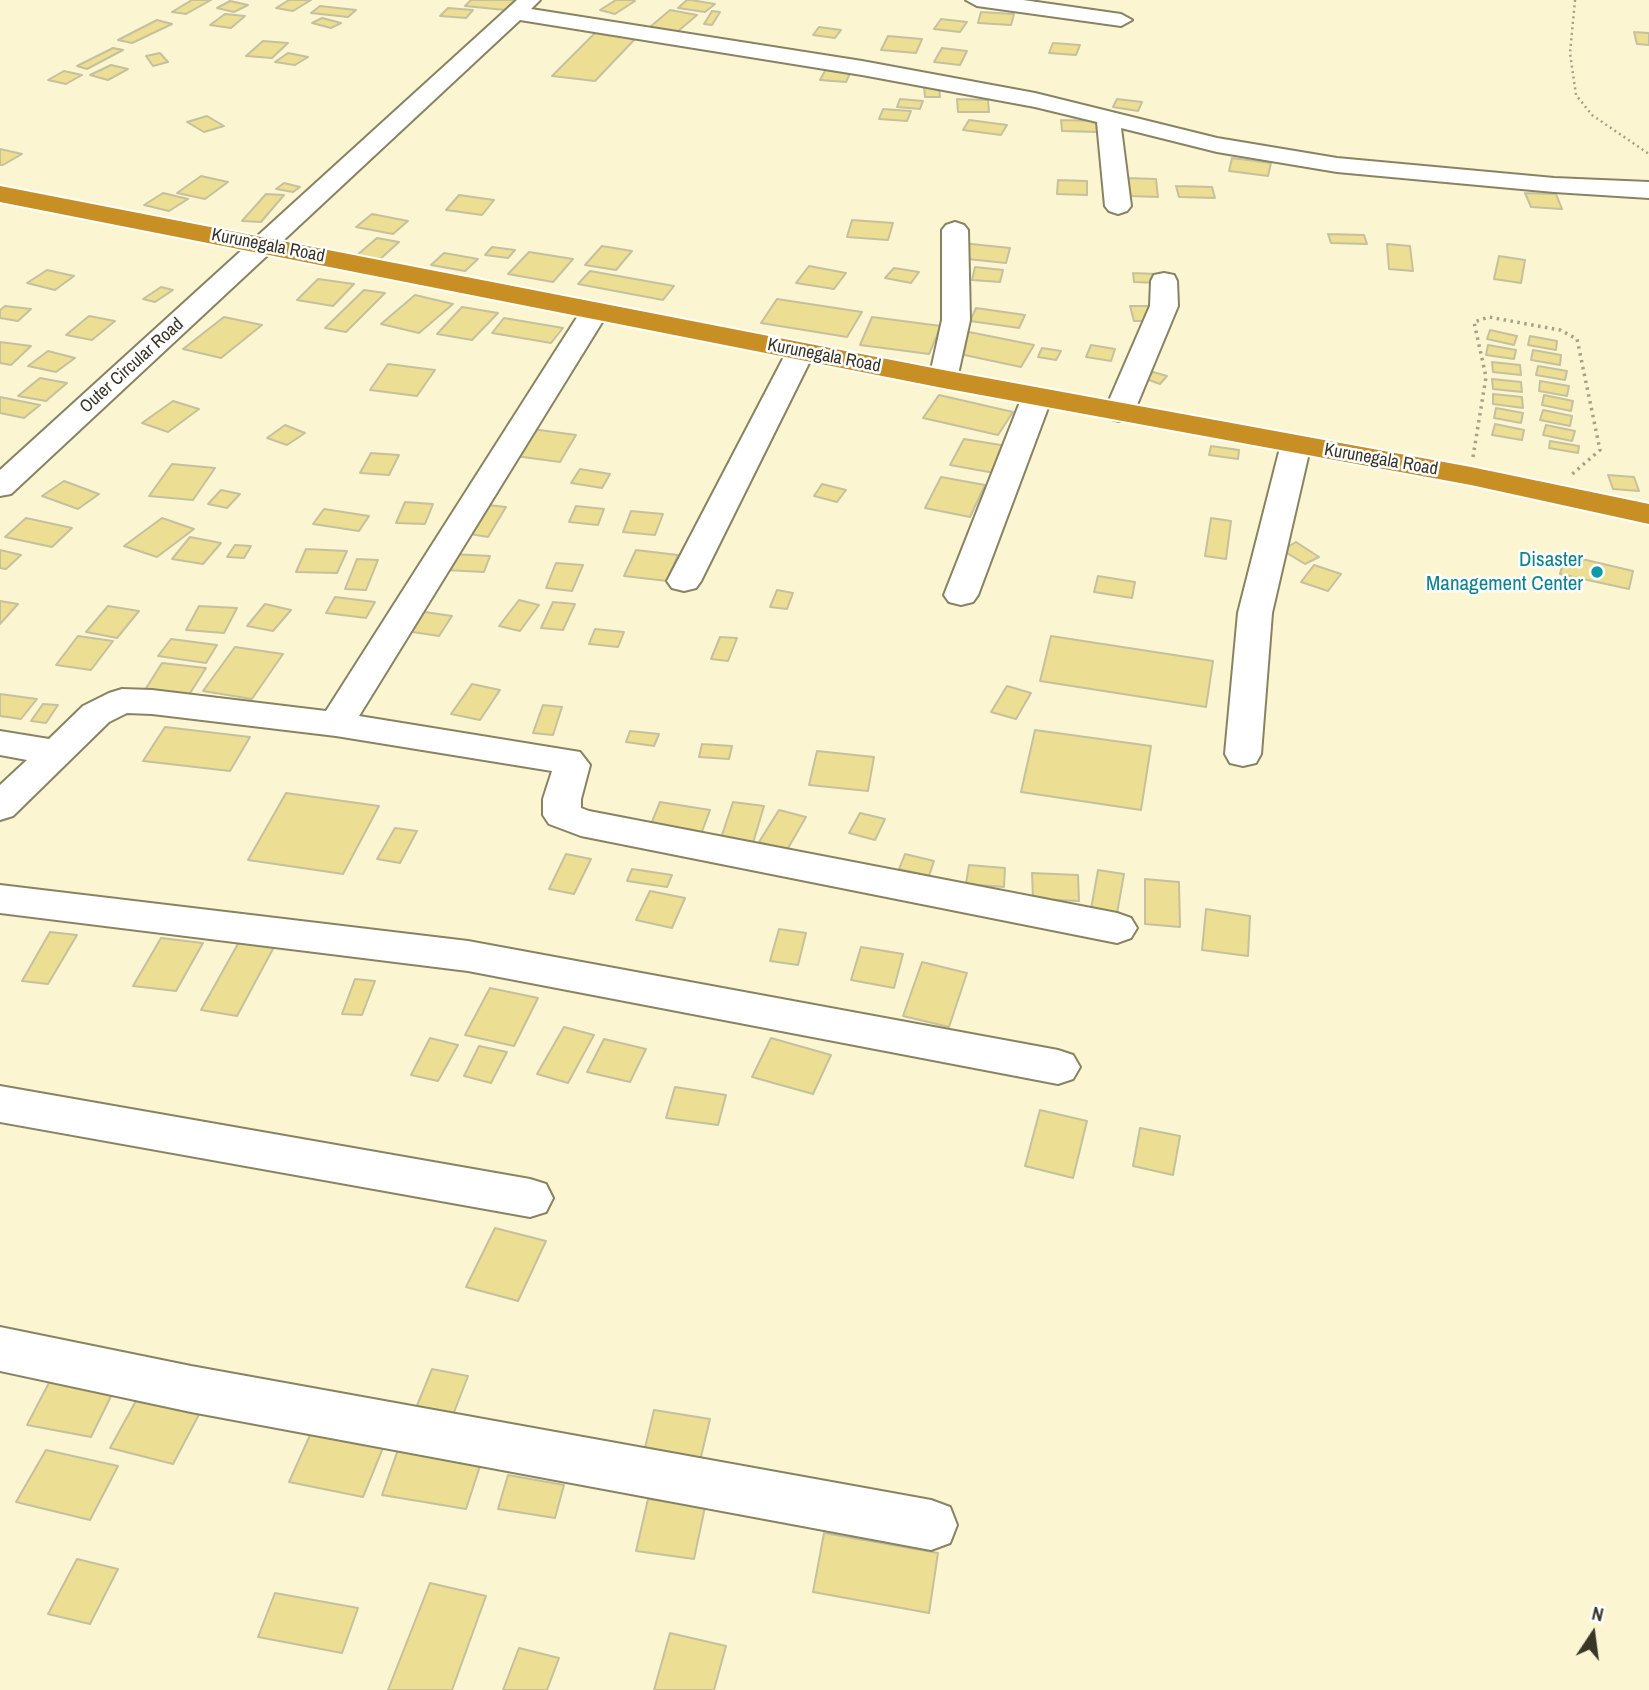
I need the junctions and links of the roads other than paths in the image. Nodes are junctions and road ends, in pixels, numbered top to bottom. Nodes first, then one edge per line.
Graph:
1 (977, 0) edge
2 (522, 6) edge
3 (1121, 20) dead end
4 (1108, 118) junction
5 (1649, 190) edge
6 (0, 194) edge
7 (1118, 206) dead end
8 (954, 230) dead end
9 (264, 246) junction
10 (1164, 281) dead end
11 (595, 311) junction
12 (801, 351) junction
13 (943, 379) junction
14 (1037, 397) junction
15 (1119, 412) junction
16 (1296, 444) junction
17 (12, 461) edge
18 (0, 487) edge
19 (1649, 514) edge
20 (684, 581) dead end
21 (961, 595) dead end
22 (336, 724) junction
23 (0, 743) edge
24 (55, 752) junction
25 (1243, 754) dead end
26 (0, 807) edge
27 (0, 899) edge
28 (1116, 928) dead end
29 (1058, 1067) dead end
30 (0, 1104) edge
31 (530, 1198) dead end
32 (0, 1349) edge
33 (931, 1525) dead end

1 - 3 street
2 - 4 street
2 - 9 street, Outer Circular Road
4 - 5 street
4 - 7 street
6 - 9 highway, Kurunegala Road
8 - 13 street
9 - 11 highway, Kurunegala Road
9 - 17 street, Outer Circular Road
10 - 15 street
11 - 12 highway, Kurunegala Road
11 - 22 street
12 - 13 highway, Kurunegala Road
12 - 20 street
13 - 14 highway, Kurunegala Road
14 - 15 highway, Kurunegala Road
14 - 21 street
15 - 16 highway, Kurunegala Road
16 - 19 highway, Kurunegala Road
16 - 25 street
17 - 18 street, Outer Circular Road
22 - 24 street
22 - 28 street
23 - 24 street
24 - 26 street
27 - 29 street
30 - 31 street
32 - 33 street

